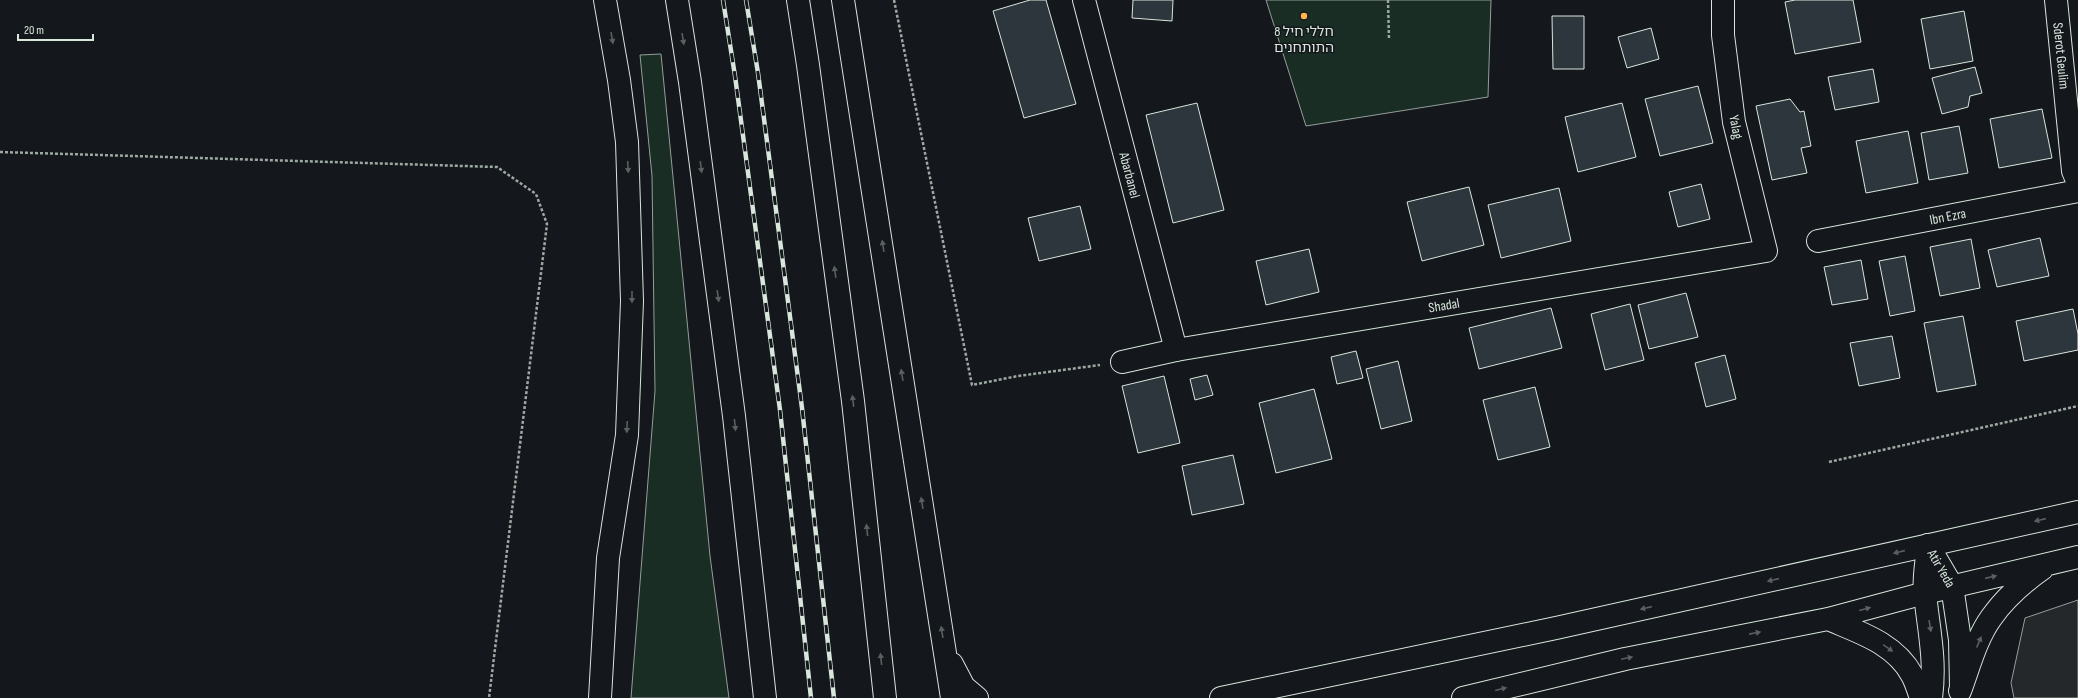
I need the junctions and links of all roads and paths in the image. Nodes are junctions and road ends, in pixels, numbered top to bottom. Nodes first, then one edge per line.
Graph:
1 (605, 0) edge
2 (676, 0) edge
3 (798, 0) edge
4 (843, 0) edge
5 (894, 0) edge
6 (1084, 0) edge
7 (1388, 0) edge
8 (1723, 0) edge
9 (2056, 0) edge
10 (1389, 40) dead end
11 (0, 152) edge
12 (2078, 183) edge
13 (2078, 191) edge
14 (1818, 241) dead end
15 (1766, 251) joint
16 (1176, 350) junction
17 (1122, 362) joint
18 (2078, 406) edge
19 (1829, 462) dead end
20 (2078, 512) edge
21 (1928, 545) junction
22 (2078, 557) edge
23 (2050, 563) junction
24 (1952, 586) junction
25 (1925, 593) junction
26 (1828, 619) junction
27 (946, 653) junction
28 (1960, 695) edge
29 (489, 698) edge
30 (600, 698) edge
31 (765, 698) edge
32 (885, 698) edge
33 (952, 698) edge
34 (977, 698) edge
35 (1221, 698) edge
36 (1463, 698) edge
37 (1921, 698) edge
38 (1931, 698) edge

1 -> 30 main road
2 -> 31 main road
32 -> 3 main road
27 -> 4 main road
5 - 17 path
6 - 16 main road, Abarbanel
7 - 10 path
8 - 15 main road, Yalag
9 - 12 main road, Sderot Geulim
11 - 29 path
13 - 14 main road, Ibn Ezra
15 - 16 main road, Shadal
16 - 17 main road, Shadal
18 - 19 path
20 -> 21 main road
21 - 24 main road, Atir Yeda
21 - 25 main road, Atir Yeda
21 -> 35 main road
22 - 23 main road
24 -> 23 main road
28 -> 23 main road
24 - 25 main road
24 - 28 main road, Atir Yeda
26 -> 25 main road
25 -> 38 main road, Atir Yeda
36 -> 26 main road
26 -> 37 main road
27 - 33 main road
27 - 34 main road

